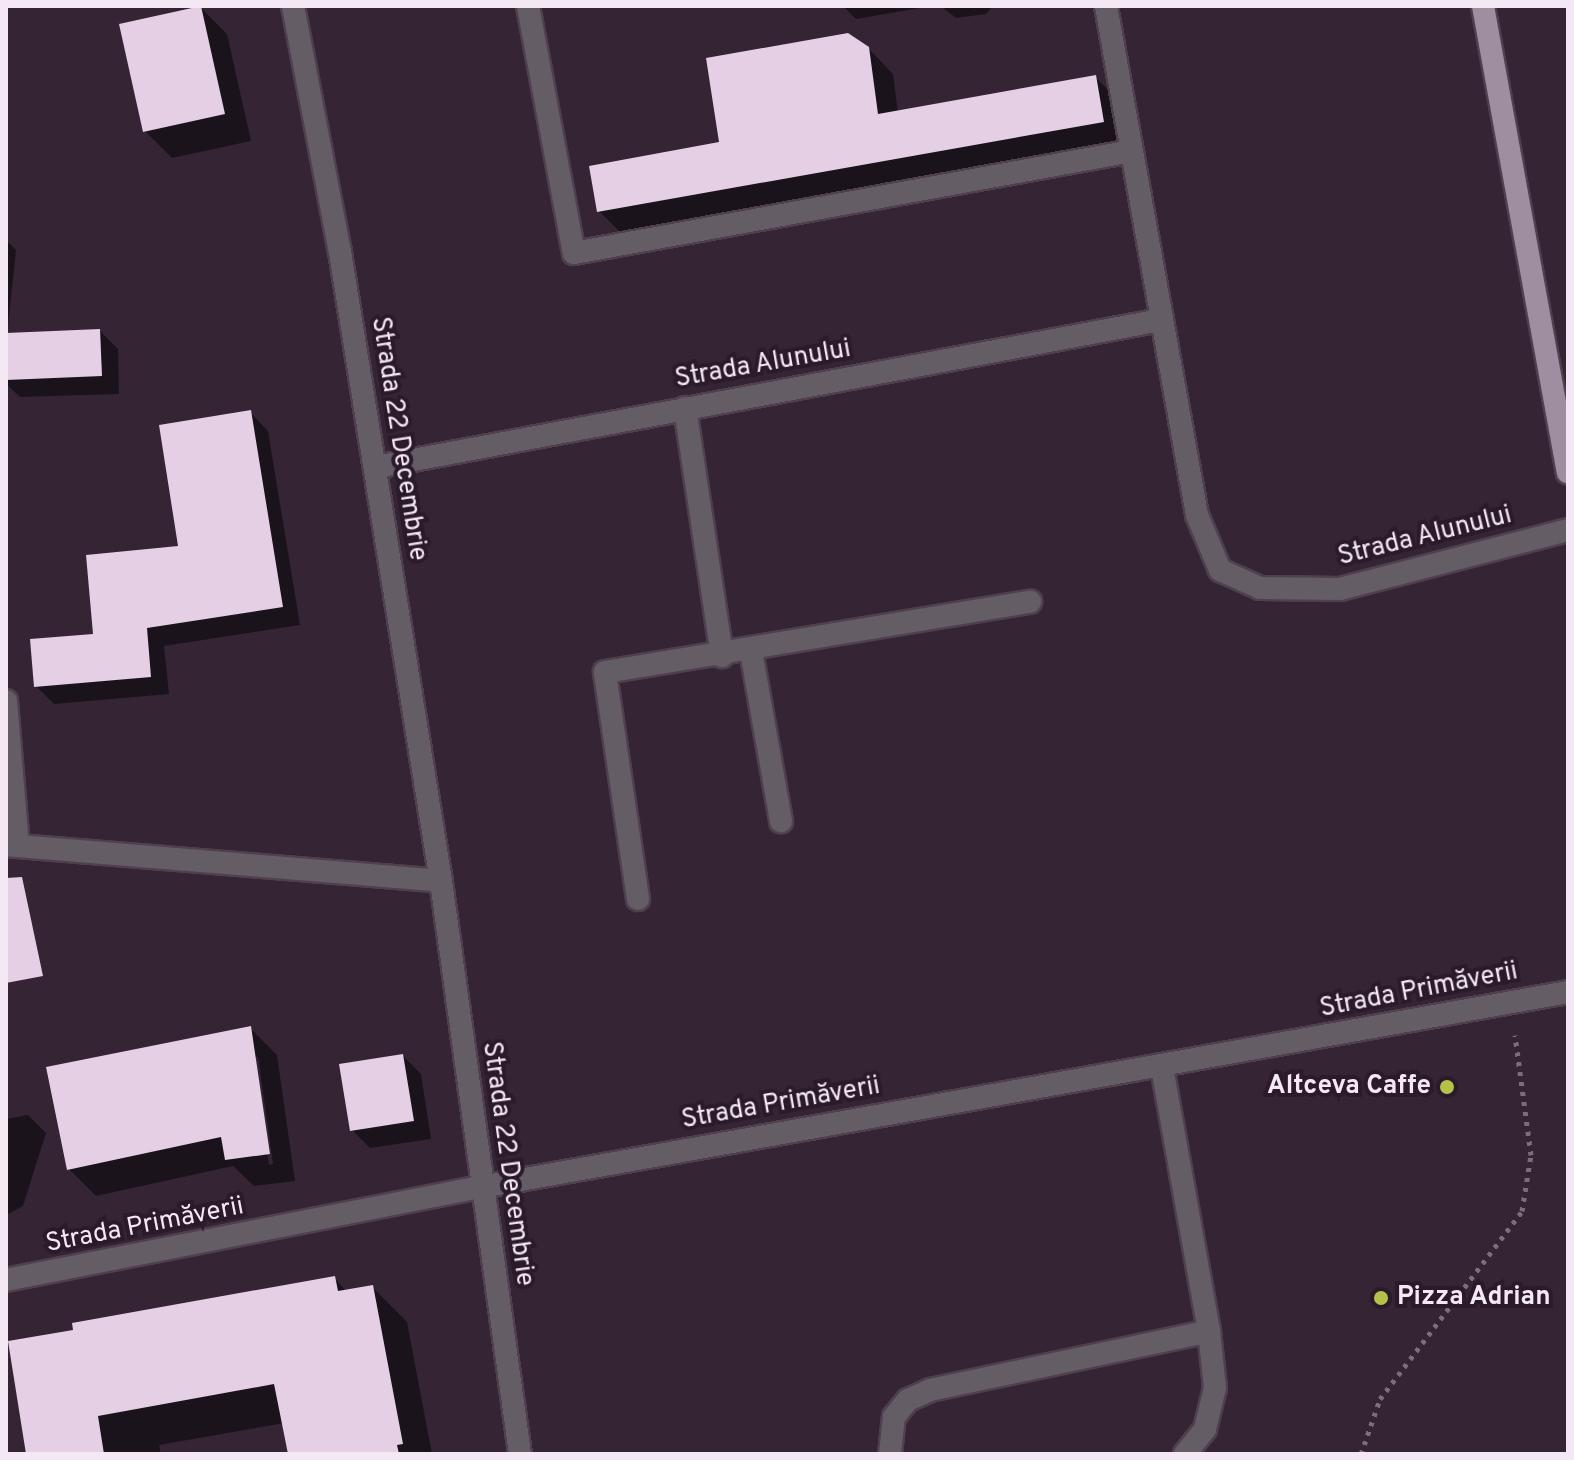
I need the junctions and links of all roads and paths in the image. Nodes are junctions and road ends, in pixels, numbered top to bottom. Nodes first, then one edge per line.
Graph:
1 (293, 6) edge
2 (528, 6) edge
3 (1106, 6) edge
4 (1483, 6) edge
5 (1132, 151) junction
6 (1161, 320) junction
7 (685, 408) junction
8 (376, 467) junction
9 (1568, 472) edge
10 (1568, 530) edge
11 (1030, 602) dead end
12 (751, 651) junction
13 (722, 656) junction
14 (6, 701) edge
15 (781, 821) dead end
16 (12, 846) edge
17 (441, 881) junction
18 (638, 899) dead end
19 (1568, 992) edge
20 (1510, 1002) junction
21 (1162, 1067) junction
22 (481, 1187) junction
23 (6, 1280) edge
24 (1209, 1331) junction
25 (520, 1454) edge
26 (890, 1454) edge
27 (1185, 1454) edge
28 (1361, 1454) edge

1 - 8 street, Strada 22 Decembrie
2 - 5 street
3 - 5 street, Strada Alunului
4 - 9 main road
5 - 6 street, Strada Alunului
6 - 7 street, Strada Alunului
6 - 10 street, Strada Alunului
7 - 8 street, Strada Alunului
7 - 13 street
8 - 17 street, Strada 22 Decembrie
11 - 12 street
12 - 13 street
12 - 15 street
13 - 18 street
14 - 16 street
16 - 17 street
17 - 22 street, Strada 22 Decembrie
19 - 20 street, Strada Primăverii
20 - 21 street, Strada Primăverii
20 - 28 path
21 - 22 street, Strada Primăverii
21 - 24 street
22 - 23 street, Strada Primăverii
22 - 25 street, Strada 22 Decembrie
24 - 26 street
24 - 27 street

